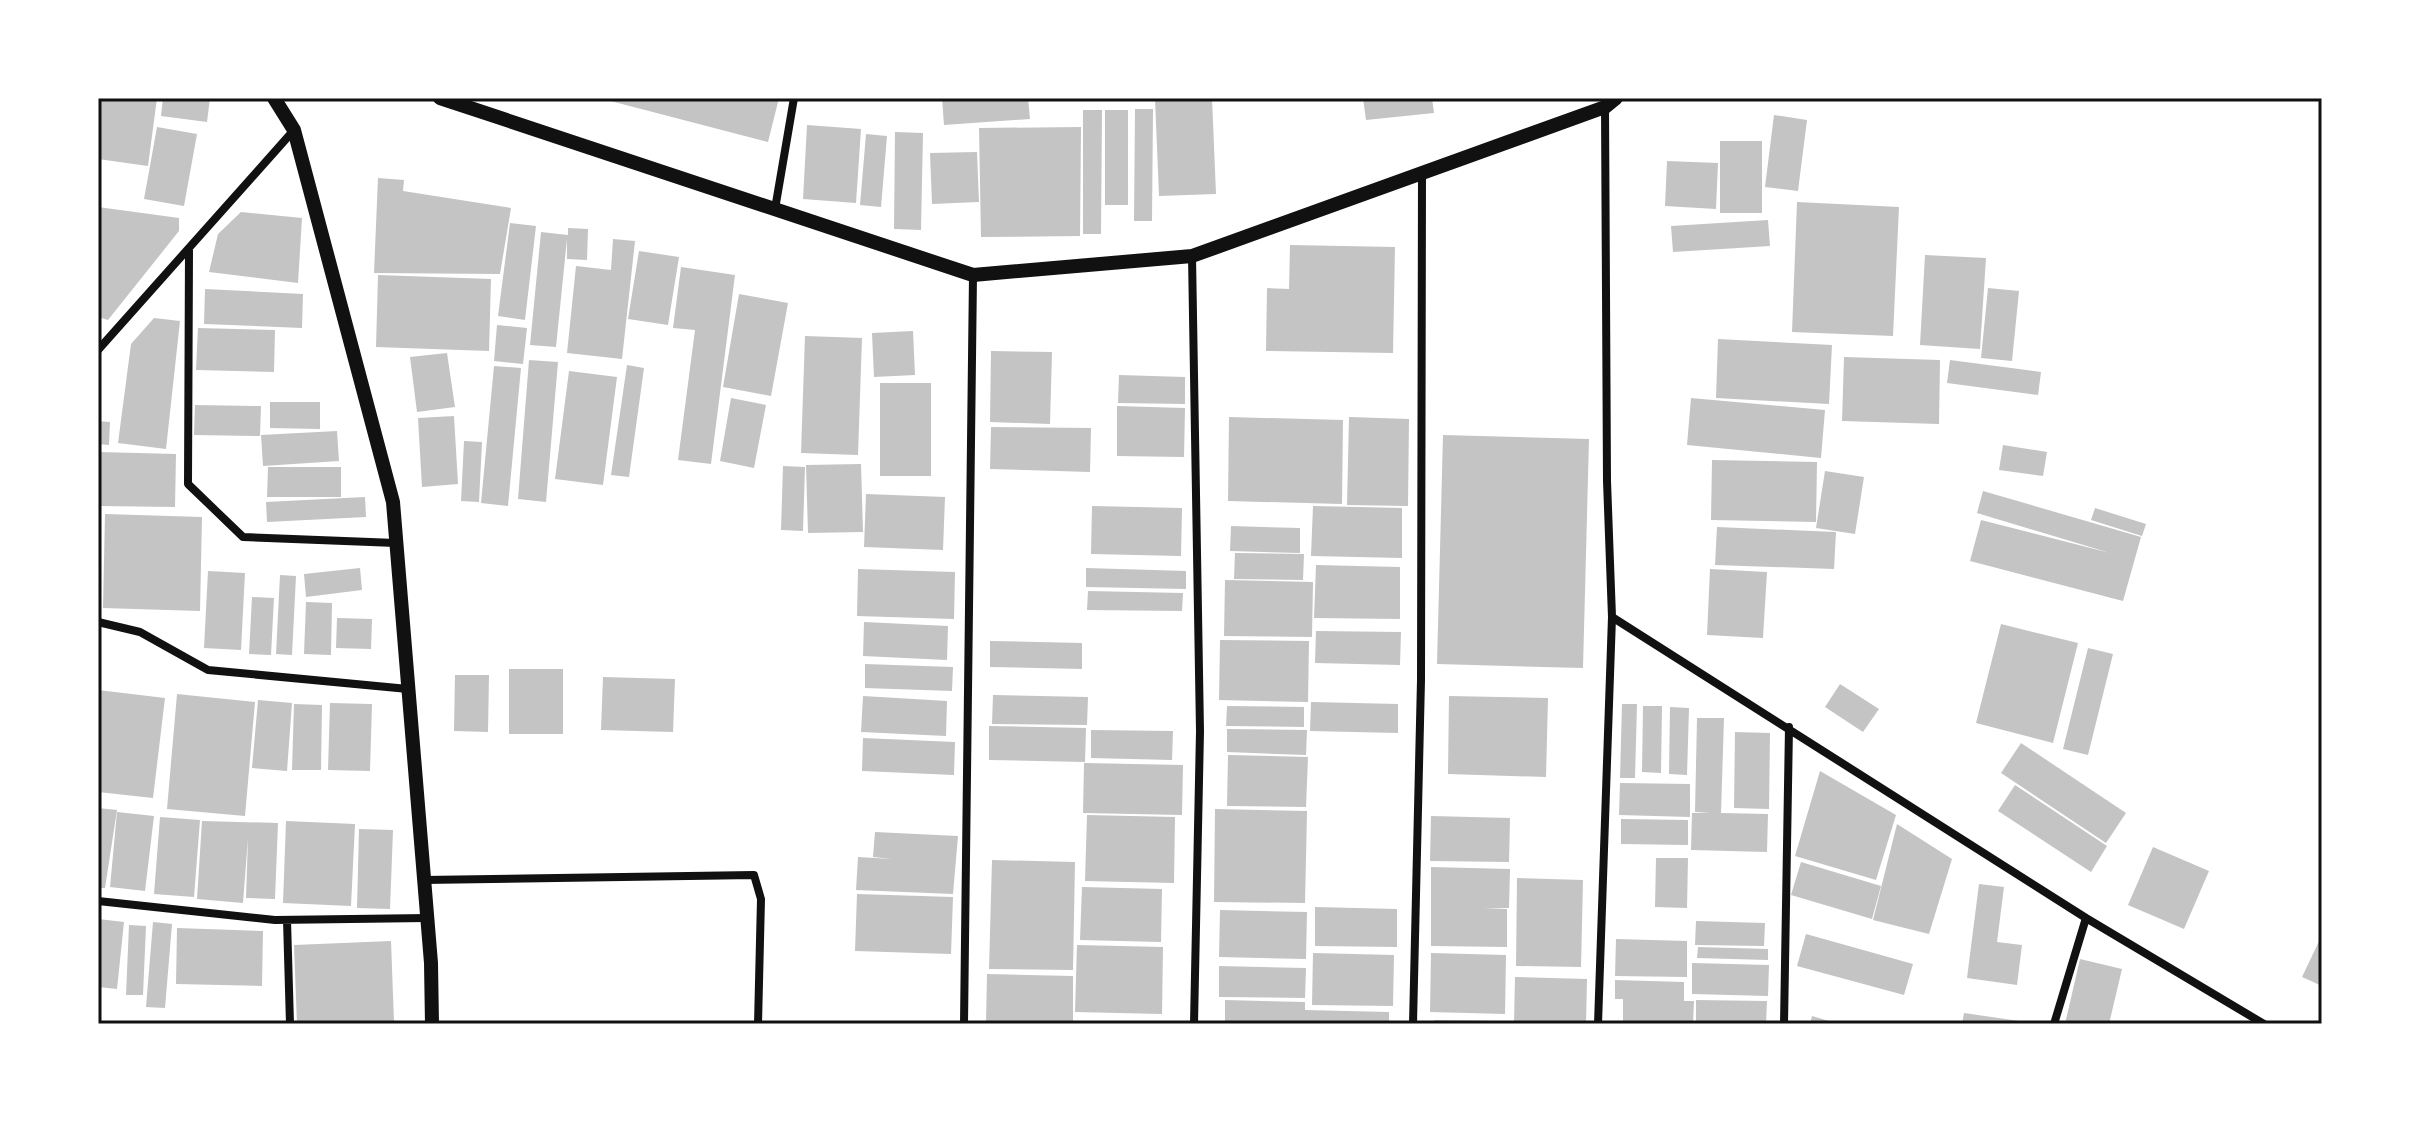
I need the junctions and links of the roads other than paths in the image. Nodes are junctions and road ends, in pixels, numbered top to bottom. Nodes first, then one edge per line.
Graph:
1 (274, 98) edge
2 (440, 98) edge
3 (794, 98) edge
4 (1611, 103) edge
5 (294, 130) junction
6 (1422, 172) junction
7 (775, 209) junction
8 (189, 251) junction
9 (1192, 256) junction
10 (973, 275) junction
11 (98, 350) edge
12 (396, 543) junction
13 (1612, 617) junction
14 (98, 622) edge
15 (408, 689) junction
16 (1789, 727) junction
17 (423, 880) junction
18 (98, 901) edge
19 (427, 918) junction
20 (2086, 918) junction
21 (287, 920) junction
22 (290, 1024) edge
23 (432, 1024) edge
24 (758, 1024) edge
25 (964, 1024) edge
26 (1194, 1024) edge
27 (1413, 1024) edge
28 (1598, 1024) edge
29 (1784, 1024) edge
30 (2054, 1024) edge
31 (2264, 1024) edge

1 - 5 street
2 - 7 street
3 - 7 street
4 - 6 street
4 - 13 street
5 - 8 street
5 - 12 street
6 - 9 street
6 - 27 street
7 - 10 street
8 - 11 street
8 - 12 street
9 - 10 street
9 - 26 street
10 - 25 street
12 - 15 street
13 - 16 street
13 - 28 street
14 - 15 street
15 - 17 street
16 - 20 street
16 - 29 street
17 - 19 street
17 - 24 street
18 - 21 street
19 - 21 street
19 - 23 street
20 - 30 street
20 - 31 street
21 - 22 street

